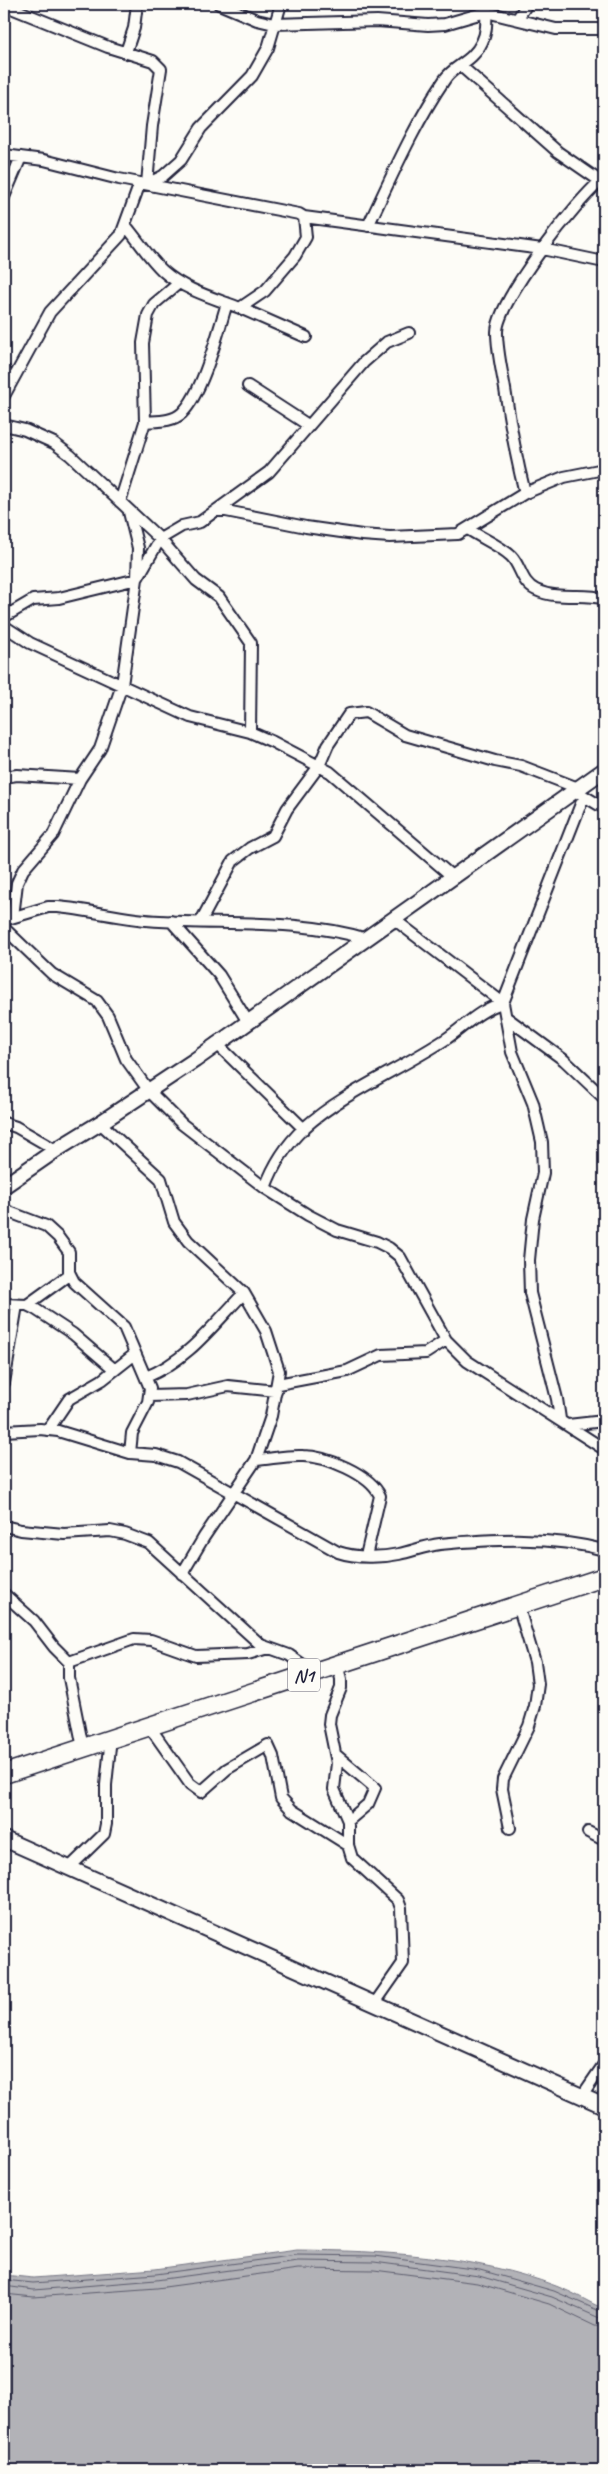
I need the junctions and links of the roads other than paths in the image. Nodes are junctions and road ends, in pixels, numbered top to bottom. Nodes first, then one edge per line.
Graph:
1 (137, 4) edge
2 (219, 4) edge
3 (281, 4) edge
4 (527, 4) edge
5 (4, 5) edge
6 (486, 8) edge
7 (518, 18) junction
8 (274, 24) junction
9 (604, 29) edge
10 (126, 52) junction
11 (461, 66) junction
12 (4, 155) edge
13 (21, 157) junction
14 (602, 180) edge
15 (143, 184) junction
16 (4, 197) edge
17 (304, 217) junction
18 (126, 226) junction
19 (368, 226) junction
20 (542, 249) junction
21 (604, 262) edge
22 (179, 282) junction
23 (227, 303) junction
24 (240, 308) junction
25 (409, 333) dead end
26 (306, 337) dead end
27 (4, 369) edge
28 (11, 382) junction
29 (248, 386) dead end
30 (4, 396) edge
31 (145, 422) junction
32 (308, 424) junction
33 (4, 425) edge
34 (604, 469) edge
35 (525, 493) junction
36 (120, 502) junction
37 (129, 511) junction
38 (215, 511) junction
39 (468, 529) junction
40 (160, 538) junction
41 (137, 579) junction
42 (604, 599) edge
43 (4, 617) edge
44 (4, 626) edge
45 (122, 685) junction
46 (250, 732) junction
47 (319, 766) junction
48 (604, 770) edge
49 (4, 777) edge
50 (80, 779) junction
51 (578, 791) junction
52 (604, 808) edge
53 (454, 878) junction
54 (395, 920) junction
55 (171, 921) junction
56 (202, 921) junction
57 (6, 925) edge
58 (367, 939) junction
59 (503, 1003) junction
60 (507, 1018) junction
61 (248, 1022) junction
62 (216, 1043) junction
63 (149, 1092) junction
64 (604, 1098) edge
65 (4, 1123) edge
66 (100, 1123) junction
67 (304, 1128) junction
68 (56, 1150) junction
69 (4, 1186) edge
70 (265, 1188) junction
71 (4, 1210) edge
72 (70, 1274) junction
73 (244, 1293) junction
74 (4, 1304) edge
75 (22, 1305) junction
76 (446, 1340) junction
77 (135, 1354) junction
78 (115, 1370) junction
79 (146, 1377) junction
80 (4, 1383) edge
81 (277, 1388) junction
82 (149, 1396) junction
83 (564, 1422) junction
84 (602, 1422) edge
85 (48, 1430) junction
86 (4, 1432) edge
87 (592, 1440) junction
88 (604, 1449) edge
89 (130, 1453) junction
90 (256, 1460) junction
91 (235, 1493) junction
92 (4, 1526) edge
93 (604, 1550) edge
94 (366, 1556) junction
95 (182, 1574) junction
96 (604, 1577) edge
97 (4, 1594) edge
98 (518, 1605) junction
99 (268, 1648) junction
100 (70, 1662) junction
101 (337, 1664) junction
102 (313, 1672) junction
103 (149, 1726) junction
104 (112, 1738) junction
105 (84, 1748) junction
106 (335, 1754) junction
107 (4, 1774) edge
108 (348, 1821) junction
109 (510, 1828) dead end
110 (588, 1832) dead end
111 (4, 1839) edge
112 (604, 1840) edge
113 (348, 1845) junction
114 (69, 1868) junction
115 (375, 2003) junction
116 (604, 2064) edge
117 (582, 2096) junction
118 (604, 2106) edge

1 - 10 street
2 - 8 street
3 - 8 street
4 - 7 street
5 - 10 street
6 - 7 street
6 - 8 street
6 - 11 street
7 - 9 street
8 - 15 street
10 - 15 street
11 - 14 street
11 - 19 street
12 - 13 street
13 - 15 street
13 - 16 street
14 - 20 street
15 - 17 street
15 - 18 street
17 - 19 street
17 - 24 street
18 - 22 street
18 - 28 street
19 - 20 street
20 - 21 street
20 - 35 street
22 - 23 street
22 - 31 street
23 - 24 street
23 - 31 street
24 - 26 street
25 - 32 street
27 - 28 street
28 - 30 street
29 - 32 street
31 - 36 street
32 - 38 street
33 - 36 street
34 - 35 street
35 - 39 street
36 - 37 street
37 - 40 street
37 - 41 street
38 - 39 street
38 - 40 street
39 - 42 street
40 - 41 street
40 - 46 street
41 - 43 street
41 - 45 street
44 - 45 street
45 - 46 street
45 - 50 street
46 - 47 street
47 - 51 street
47 - 53 street
47 - 56 street
48 - 51 street
49 - 50 street
50 - 57 street
51 - 52 street
51 - 53 street
51 - 59 street
53 - 54 street
54 - 58 street
54 - 59 street
55 - 56 street
55 - 57 street
55 - 61 street
56 - 58 street
57 - 63 street
58 - 61 street
59 - 60 street
59 - 67 street
60 - 64 street
60 - 83 street
61 - 62 street
62 - 63 street
62 - 67 street
63 - 66 street
63 - 70 street
65 - 68 street
66 - 68 street
66 - 73 street
67 - 70 street
68 - 69 street
70 - 76 street
71 - 72 street
72 - 75 street
72 - 77 street
73 - 79 street
73 - 81 street
74 - 75 street
75 - 78 street
75 - 80 street
76 - 81 street
76 - 83 street
77 - 78 street
77 - 79 street
78 - 85 street
79 - 82 street
81 - 82 street
81 - 90 street
82 - 89 street
83 - 84 street
83 - 87 street
84 - 87 street
85 - 86 street
85 - 89 street
87 - 88 street
89 - 91 street
90 - 91 street
90 - 94 street
91 - 94 street
91 - 95 street
92 - 95 street
93 - 94 street
95 - 99 street
96 - 98 highway, N1
97 - 100 street
98 - 101 highway, N1
98 - 109 street
99 - 100 street
99 - 102 street
100 - 105 street
101 - 102 highway, N1
101 - 106 street
102 - 103 highway, N1
103 - 104 highway, N1
103 - 113 street
104 - 105 highway, N1
104 - 114 street
105 - 107 highway, N1
106 - 108 street
106 - 108 street
108 - 113 street
110 - 112 street
111 - 114 street
113 - 115 street
114 - 115 street
115 - 117 street
116 - 117 street
117 - 118 street

